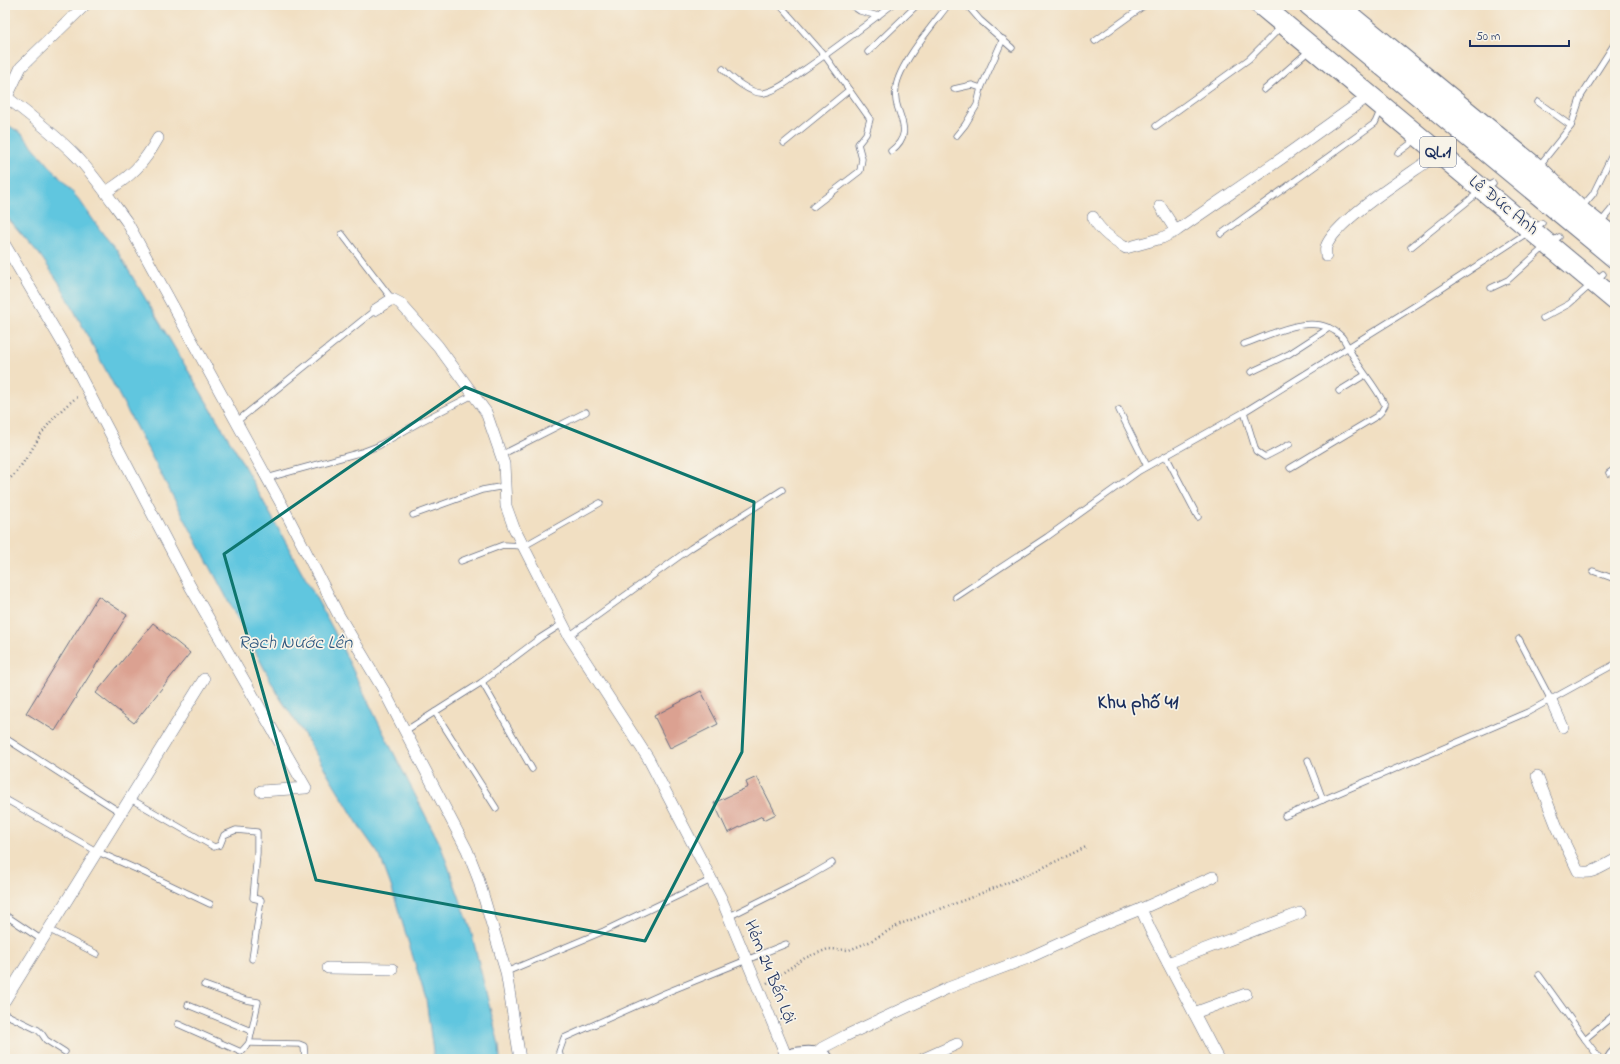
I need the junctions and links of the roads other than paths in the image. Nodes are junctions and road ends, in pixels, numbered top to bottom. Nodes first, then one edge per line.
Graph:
1 (85, 5) edge
2 (780, 5) edge
3 (851, 5) edge
4 (892, 5) edge
5 (917, 5) edge
6 (948, 5) edge
7 (967, 5) edge
8 (1145, 5) edge
9 (1261, 5) edge
10 (1310, 5) edge
11 (1337, 5) edge
12 (1282, 15) edge
13 (878, 16) junction
14 (1003, 39) junction
15 (1094, 41) dead end
16 (1615, 43) edge
17 (1012, 48) dead end
18 (1313, 48) junction
19 (868, 52) dead end
20 (826, 56) junction
21 (723, 69) dead end
22 (981, 88) junction
23 (954, 89) dead end
24 (849, 90) junction
25 (1264, 90) dead end
26 (6, 97) edge
27 (1376, 100) junction
28 (1538, 102) dead end
29 (1156, 126) dead end
30 (1571, 126) junction
31 (956, 136) dead end
32 (1419, 137) junction
33 (158, 138) dead end
34 (784, 142) dead end
35 (1615, 149) edge
36 (891, 151) dead end
37 (1398, 153) dead end
38 (1439, 153) junction
39 (1537, 169) junction
40 (1482, 184) junction
41 (106, 192) junction
42 (1615, 205) edge
43 (1160, 206) dead end
44 (813, 207) dead end
45 (1580, 211) junction
46 (1093, 217) dead end
47 (1598, 225) junction
48 (1537, 226) junction
49 (1176, 231) junction
50 (342, 234) dead end
51 (1221, 234) dead end
52 (1554, 240) junction
53 (1615, 240) edge
54 (5, 245) edge
55 (1411, 247) dead end
56 (1326, 256) dead end
57 (1615, 258) edge
58 (1604, 280) edge
59 (1491, 288) dead end
60 (392, 299) junction
61 (1615, 300) edge
62 (375, 310) joint
63 (1543, 318) dead end
64 (1328, 328) junction
65 (1244, 344) dead end
66 (1348, 348) junction
67 (1251, 372) dead end
68 (1365, 375) junction
69 (1339, 391) dead end
70 (474, 395) junction
71 (1119, 410) dead end
72 (586, 412) dead end
73 (1244, 412) junction
74 (236, 422) junction
75 (1290, 444) dead end
76 (501, 455) junction
77 (1166, 456) junction
78 (1146, 466) junction
79 (1290, 468) dead end
80 (1615, 468) edge
81 (1609, 473) dead end
82 (267, 478) junction
83 (505, 486) junction
84 (782, 490) dead end
85 (600, 503) dead end
86 (413, 515) dead end
87 (1198, 517) dead end
88 (524, 546) junction
89 (461, 561) dead end
90 (1592, 571) dead end
91 (1615, 579) edge
92 (956, 597) dead end
93 (562, 624) junction
94 (568, 636) junction
95 (1519, 639) dead end
96 (1615, 664) edge
97 (204, 679) dead end
98 (482, 682) junction
99 (1551, 700) junction
100 (435, 712) junction
101 (1563, 726) dead end
102 (405, 731) junction
103 (5, 738) edge
104 (1308, 760) dead end
105 (532, 768) dead end
106 (1537, 776) dead end
107 (261, 791) dead end
108 (129, 798) junction
109 (5, 799) edge
110 (1323, 800) junction
111 (496, 808) dead end
112 (120, 812) junction
113 (1285, 816) dead end
114 (96, 851) junction
115 (1615, 860) edge
116 (832, 863) dead end
117 (1213, 878) dead end
118 (711, 880) junction
119 (210, 904) dead end
120 (1141, 909) junction
121 (1300, 912) dead end
122 (5, 915) edge
123 (728, 916) junction
124 (48, 929) junction
125 (42, 940) junction
126 (786, 944) dead end
127 (97, 954) dead end
128 (252, 959) dead end
129 (747, 961) junction
130 (1168, 963) junction
131 (328, 968) dead end
132 (392, 969) dead end
133 (506, 972) junction
134 (1539, 975) dead end
135 (204, 985) dead end
136 (1246, 994) dead end
137 (5, 1000) edge
138 (188, 1005) dead end
139 (1194, 1012) junction
140 (5, 1014) edge
141 (1615, 1014) edge
142 (178, 1024) dead end
143 (252, 1031) junction
144 (1585, 1039) junction
145 (249, 1043) junction
146 (956, 1044) dead end
147 (65, 1052) dead end
148 (1615, 1056) edge
149 (820, 1057) edge
150 (786, 1058) edge
151 (305, 1059) edge
152 (520, 1059) edge
153 (561, 1059) edge
154 (923, 1059) edge
155 (1218, 1059) edge
156 (1600, 1059) edge
157 (1613, 1059) edge

1 - 26 street
2 - 20 lane
3 - 13 lane
4 - 13 lane
5 - 19 lane
6 - 36 lane
7 - 14 lane
8 - 15 lane
9 - 12 highway, Lê Đức Anh / QL.1
10 - 57 highway, Lê Đức Anh / QL.1
11 - 39 highway, QL.1
12 - 18 highway, Lê Đức Anh / QL.1
12 - 29 lane
12 - 40 highway, Lê Đức Anh / QL.1
13 - 20 lane
14 - 17 lane
14 - 22 lane
16 - 30 lane
18 - 25 lane
18 - 27 highway, Lê Đức Anh / QL.1
20 - 21 lane
20 - 24 lane
22 - 23 lane
22 - 31 lane
24 - 34 lane
24 - 44 lane
26 - 41 street
27 - 32 highway, Lê Đức Anh / QL.1
27 - 49 street
27 - 51 lane
28 - 30 lane
30 - 39 lane
32 - 37 lane
32 - 38 highway, Lê Đức Anh / QL.1
33 - 41 street
35 - 45 lane
38 - 40 highway, Lê Đức Anh / QL.1
38 - 56 street
39 - 45 highway, QL.1
40 - 48 highway, Lê Đức Anh / QL.1
40 - 55 lane
41 - 74 street
42 - 47 lane
43 - 49 street
45 - 47 highway, QL.1
46 - 49 street
47 - 53 highway, QL.1
48 - 52 highway, Lê Đức Anh / QL.1
48 - 66 lane
50 - 60 lane
52 - 58 highway, Lê Đức Anh / QL.1
52 - 58 highway, Lê Đức Anh / QL.1
52 - 59 lane
54 - 107 street
58 - 61 highway, Lê Đức Anh / QL.1
58 - 63 lane
60 - 62 street
60 - 70 street, Hẻm 24 Bến Lội
62 - 74 lane
64 - 65 lane
64 - 66 lane
64 - 67 lane
66 - 68 lane
66 - 73 lane
68 - 69 lane
68 - 79 lane
70 - 76 street, Hẻm 24 Bến Lội
70 - 82 lane
71 - 78 lane
72 - 76 lane
73 - 75 lane
73 - 77 lane
74 - 82 street
76 - 83 street, Hẻm 24 Bến Lội
77 - 78 lane
77 - 87 lane
78 - 92 lane
80 - 81 lane
82 - 102 street
83 - 86 lane
83 - 88 street, Hẻm 24 Bến Lội
84 - 94 lane
85 - 88 lane
88 - 89 lane
88 - 93 street, Hẻm 24 Bến Lội
90 - 91 lane
93 - 94 street, Hẻm 24 Bến Lội
93 - 98 lane
94 - 118 street, Hẻm 24 Bến Lội
95 - 99 lane
96 - 99 lane
97 - 108 street
98 - 100 lane
98 - 105 lane
99 - 101 street
99 - 110 lane
100 - 102 lane
100 - 111 lane
102 - 133 street
103 - 112 lane
104 - 110 lane
106 - 115 street
108 - 112 street
108 - 128 lane
109 - 114 lane
110 - 113 lane
112 - 114 street
114 - 119 lane
114 - 124 street
116 - 123 lane
117 - 120 street
118 - 123 street, Hẻm 24 Bến Lội
118 - 133 lane
120 - 130 street
120 - 149 street
121 - 130 street
122 - 125 lane
123 - 129 street, Hẻm 24 Bến Lội
124 - 125 street
124 - 127 lane
125 - 137 street
126 - 129 lane
129 - 150 street, Hẻm 24 Bến Lội
129 - 153 lane
130 - 139 street
131 - 132 street
133 - 152 street
134 - 144 lane
135 - 143 lane
136 - 139 street
138 - 143 lane
139 - 155 street
140 - 147 lane
141 - 144 lane
142 - 145 lane
143 - 145 lane
144 - 156 lane
145 - 151 lane
146 - 154 street
148 - 157 street
149 - 150 street

